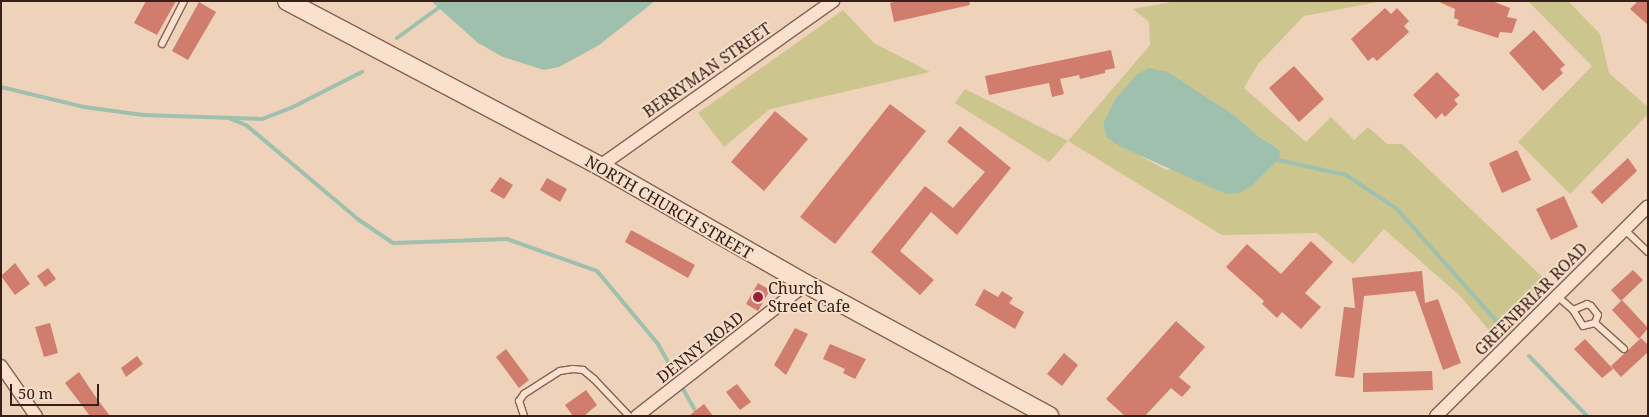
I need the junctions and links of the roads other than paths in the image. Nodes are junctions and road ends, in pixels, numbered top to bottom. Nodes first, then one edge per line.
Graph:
1 (184, 1) edge
2 (287, 1) edge
3 (833, 1) edge
4 (162, 44) dead end
5 (600, 166) junction
6 (1648, 206) edge
7 (1624, 229) junction
8 (1648, 252) edge
9 (806, 284) junction
10 (1557, 296) junction
11 (1574, 310) junction
12 (1595, 323) junction
13 (1624, 349) dead end
14 (1, 366) edge
15 (36, 416) edge
16 (524, 416) edge
17 (629, 416) edge
18 (637, 416) edge
19 (1049, 416) edge
20 (1436, 416) edge

1 - 4 lane
2 - 5 main road, NORTH CHURCH STREET
3 - 5 street, BERRYMAN STREET
5 - 9 main road, NORTH CHURCH STREET
6 - 7 street, GREENBRIAR ROAD
7 - 8 lane
7 - 10 street, GREENBRIAR ROAD
9 - 18 street, DENNY ROAD
9 - 19 main road, NORTH CHURCH STREET
10 - 11 lane
10 - 20 street, GREENBRIAR ROAD
11 - 12 lane
11 - 12 lane
12 - 13 lane
14 - 15 street
16 - 17 lane

